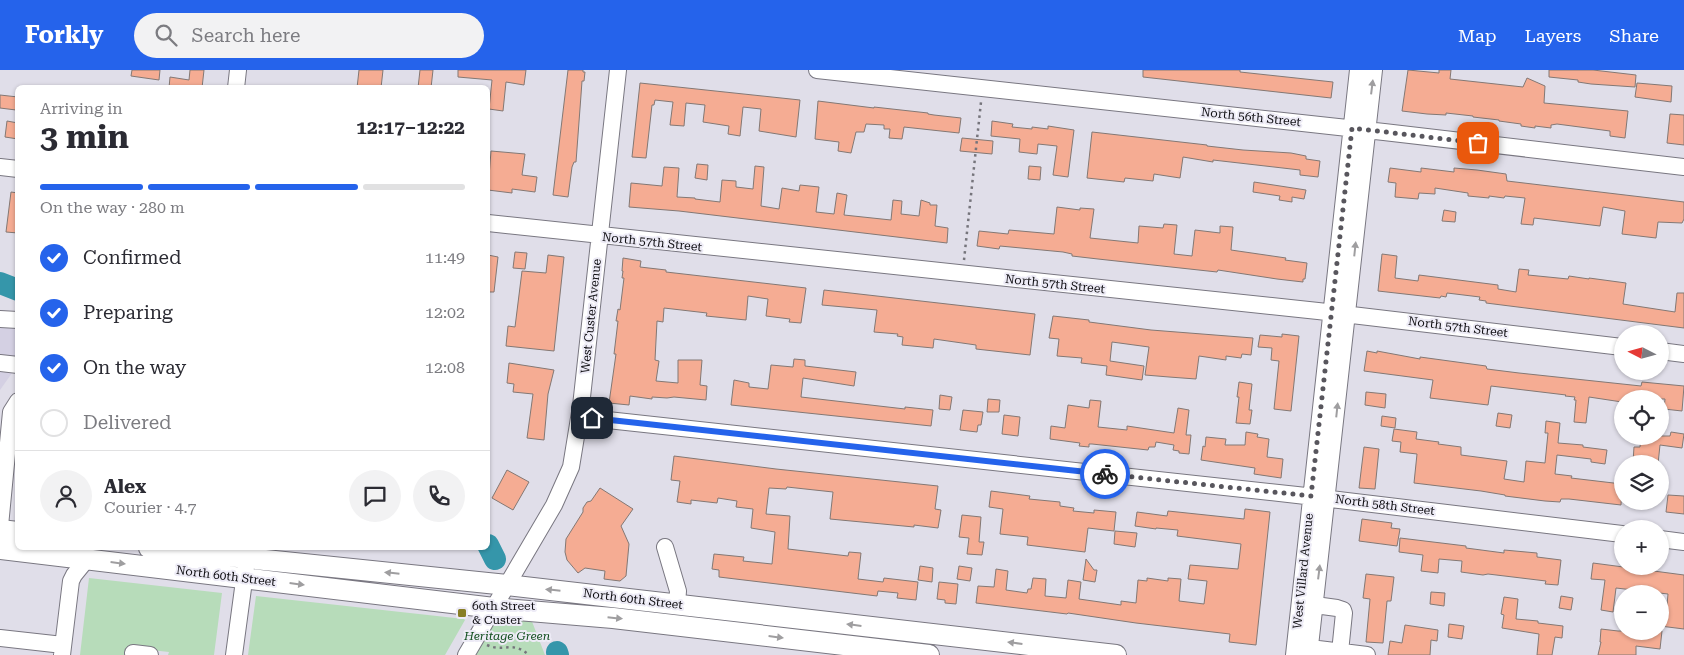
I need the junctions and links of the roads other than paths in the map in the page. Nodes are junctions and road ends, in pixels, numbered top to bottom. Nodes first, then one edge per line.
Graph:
1 (238, 70) edge
2 (618, 70) edge
3 (817, 70) edge
4 (1358, 70) edge
5 (1374, 70) edge
6 (236, 85) edge
7 (1360, 129) junction
8 (0, 167) edge
9 (1684, 167) edge
10 (15, 169) edge
11 (490, 223) edge
12 (600, 236) junction
13 (1339, 314) junction
14 (0, 319) edge
15 (15, 320) edge
16 (1614, 346) edge
17 (1669, 352) edge
18 (1684, 354) edge
19 (0, 363) edge
20 (15, 365) edge
21 (15, 406) edge
22 (580, 417) junction
23 (13, 448) edge
24 (2, 493) edge
25 (1311, 496) junction
26 (1328, 499) junction
27 (0, 526) edge
28 (0, 530) edge
29 (15, 532) edge
30 (1614, 533) edge
31 (1669, 540) edge
32 (1684, 542) edge
33 (664, 547) dead end
34 (0, 549) edge
35 (159, 550) edge
36 (58, 556) junction
37 (87, 559) junction
38 (246, 568) junction
39 (71, 581) junction
40 (507, 585) junction
41 (677, 604) junction
42 (1315, 605) junction
43 (494, 608) junction
44 (0, 638) edge
45 (62, 650) edge
46 (1310, 652) edge
47 (1340, 652) junction
48 (234, 655) edge
49 (466, 655) edge
50 (929, 655) edge
51 (1116, 655) edge
52 (1294, 655) edge
53 (1366, 655) edge

1 - 6 street
2 - 12 street, West Custer Avenue
3 - 7 street, North 56th Street
4 - 7 street, West Villard Avenue
7 -> 5 street, West Villard Avenue
7 - 9 street, North 56th Street
7 - 13 street, West Villard Avenue
8 - 10 street
11 - 12 street, North 57th Street
12 - 13 street, North 57th Street
12 - 22 street, West Custer Avenue
13 - 16 street, North 57th Street
13 - 25 street, West Villard Avenue
26 -> 13 street, West Villard Avenue
14 - 15 street
17 - 18 street
19 - 20 street
21 - 23 street
22 - 25 street, North 58th Street
22 - 40 street, West Custer Avenue
23 - 24 street
24 - 27 street
25 - 26 street, North 58th Street
25 - 52 street, West Villard Avenue
26 - 30 street, North 58th Street
42 -> 26 street, West Villard Avenue
28 - 29 main road
31 - 32 street
33 - 41 street
34 - 36 main road, North 60th Street
35 - 38 main road, North 60th Street
36 - 37 main road, North 60th Street
36 - 39 street
37 -> 38 main road, North 60th Street
37 - 39 street
40 -> 38 main road, North 60th Street
38 -> 43 main road, North 60th Street
38 - 48 street
39 - 45 street
41 -> 40 main road, North 60th Street
40 - 43 street, West Custer Avenue
51 -> 41 main road, North 60th Street
42 - 46 street, West Villard Avenue
42 - 47 street
43 - 49 street, West Custer Avenue
43 -> 50 main road, North 60th Street
44 - 45 street
46 - 47 street
47 - 53 street

